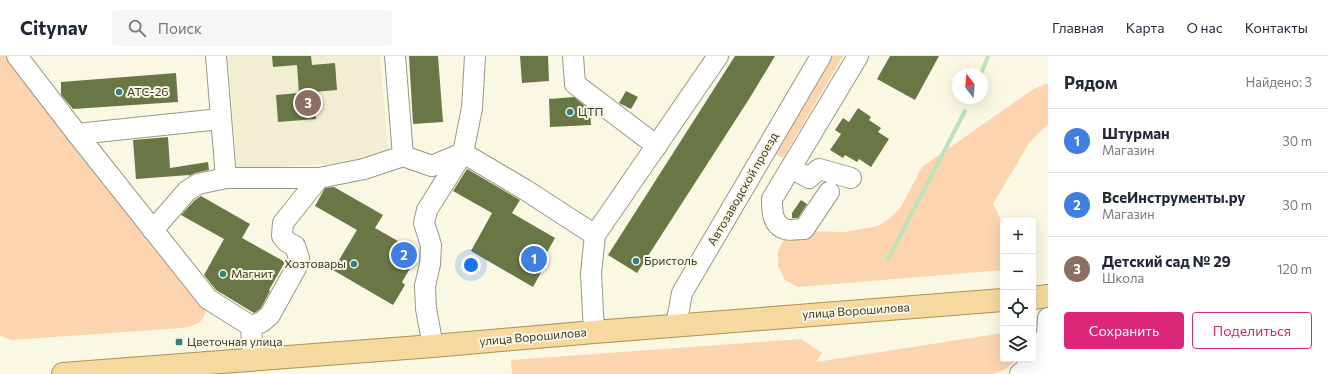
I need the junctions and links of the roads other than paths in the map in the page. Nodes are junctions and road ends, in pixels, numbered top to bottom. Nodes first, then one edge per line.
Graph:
1 (17, 56) edge
2 (216, 56) edge
3 (395, 56) edge
4 (475, 56) edge
5 (573, 56) edge
6 (717, 56) edge
7 (822, 56) edge
8 (858, 56) edge
9 (220, 119) junction
10 (77, 134) junction
11 (657, 146) junction
12 (463, 153) junction
13 (403, 156) junction
14 (763, 156) junction
15 (789, 170) junction
16 (226, 178) junction
17 (319, 178) junction
18 (851, 178) dead end
19 (829, 192) dead end
20 (153, 230) junction
21 (594, 235) junction
22 (1048, 296) edge
23 (1036, 298) edge
24 (1000, 300) edge
25 (251, 326) junction
26 (676, 326) junction
27 (1048, 327) edge
28 (594, 332) junction
29 (432, 346) junction
30 (253, 359) junction
31 (63, 374) edge
32 (1020, 374) edge
33 (1045, 374) edge

1 - 10 street
2 - 9 street
3 - 13 street
4 - 12 street
5 - 11 street
6 - 11 street
7 - 14 street, Автозаводской проезд
8 - 15 street
9 - 10 street
9 - 16 street
10 - 20 street
11 - 21 street
12 - 13 street
12 - 21 street
12 - 29 street
13 - 17 street
14 - 15 street
14 - 26 street, Автозаводской проезд
15 - 18 street
15 - 19 street
16 - 17 street
16 - 20 street
17 - 25 street
20 - 25 street
21 - 28 street
22 - 23 main road
24 - 26 main road, улица Ворошилова
25 - 30 street
26 - 28 main road, улица Ворошилова
27 - 32 street
27 - 33 street
28 - 29 main road, улица Ворошилова
29 - 30 main road, улица Ворошилова
30 - 31 main road, улица Ворошилова

